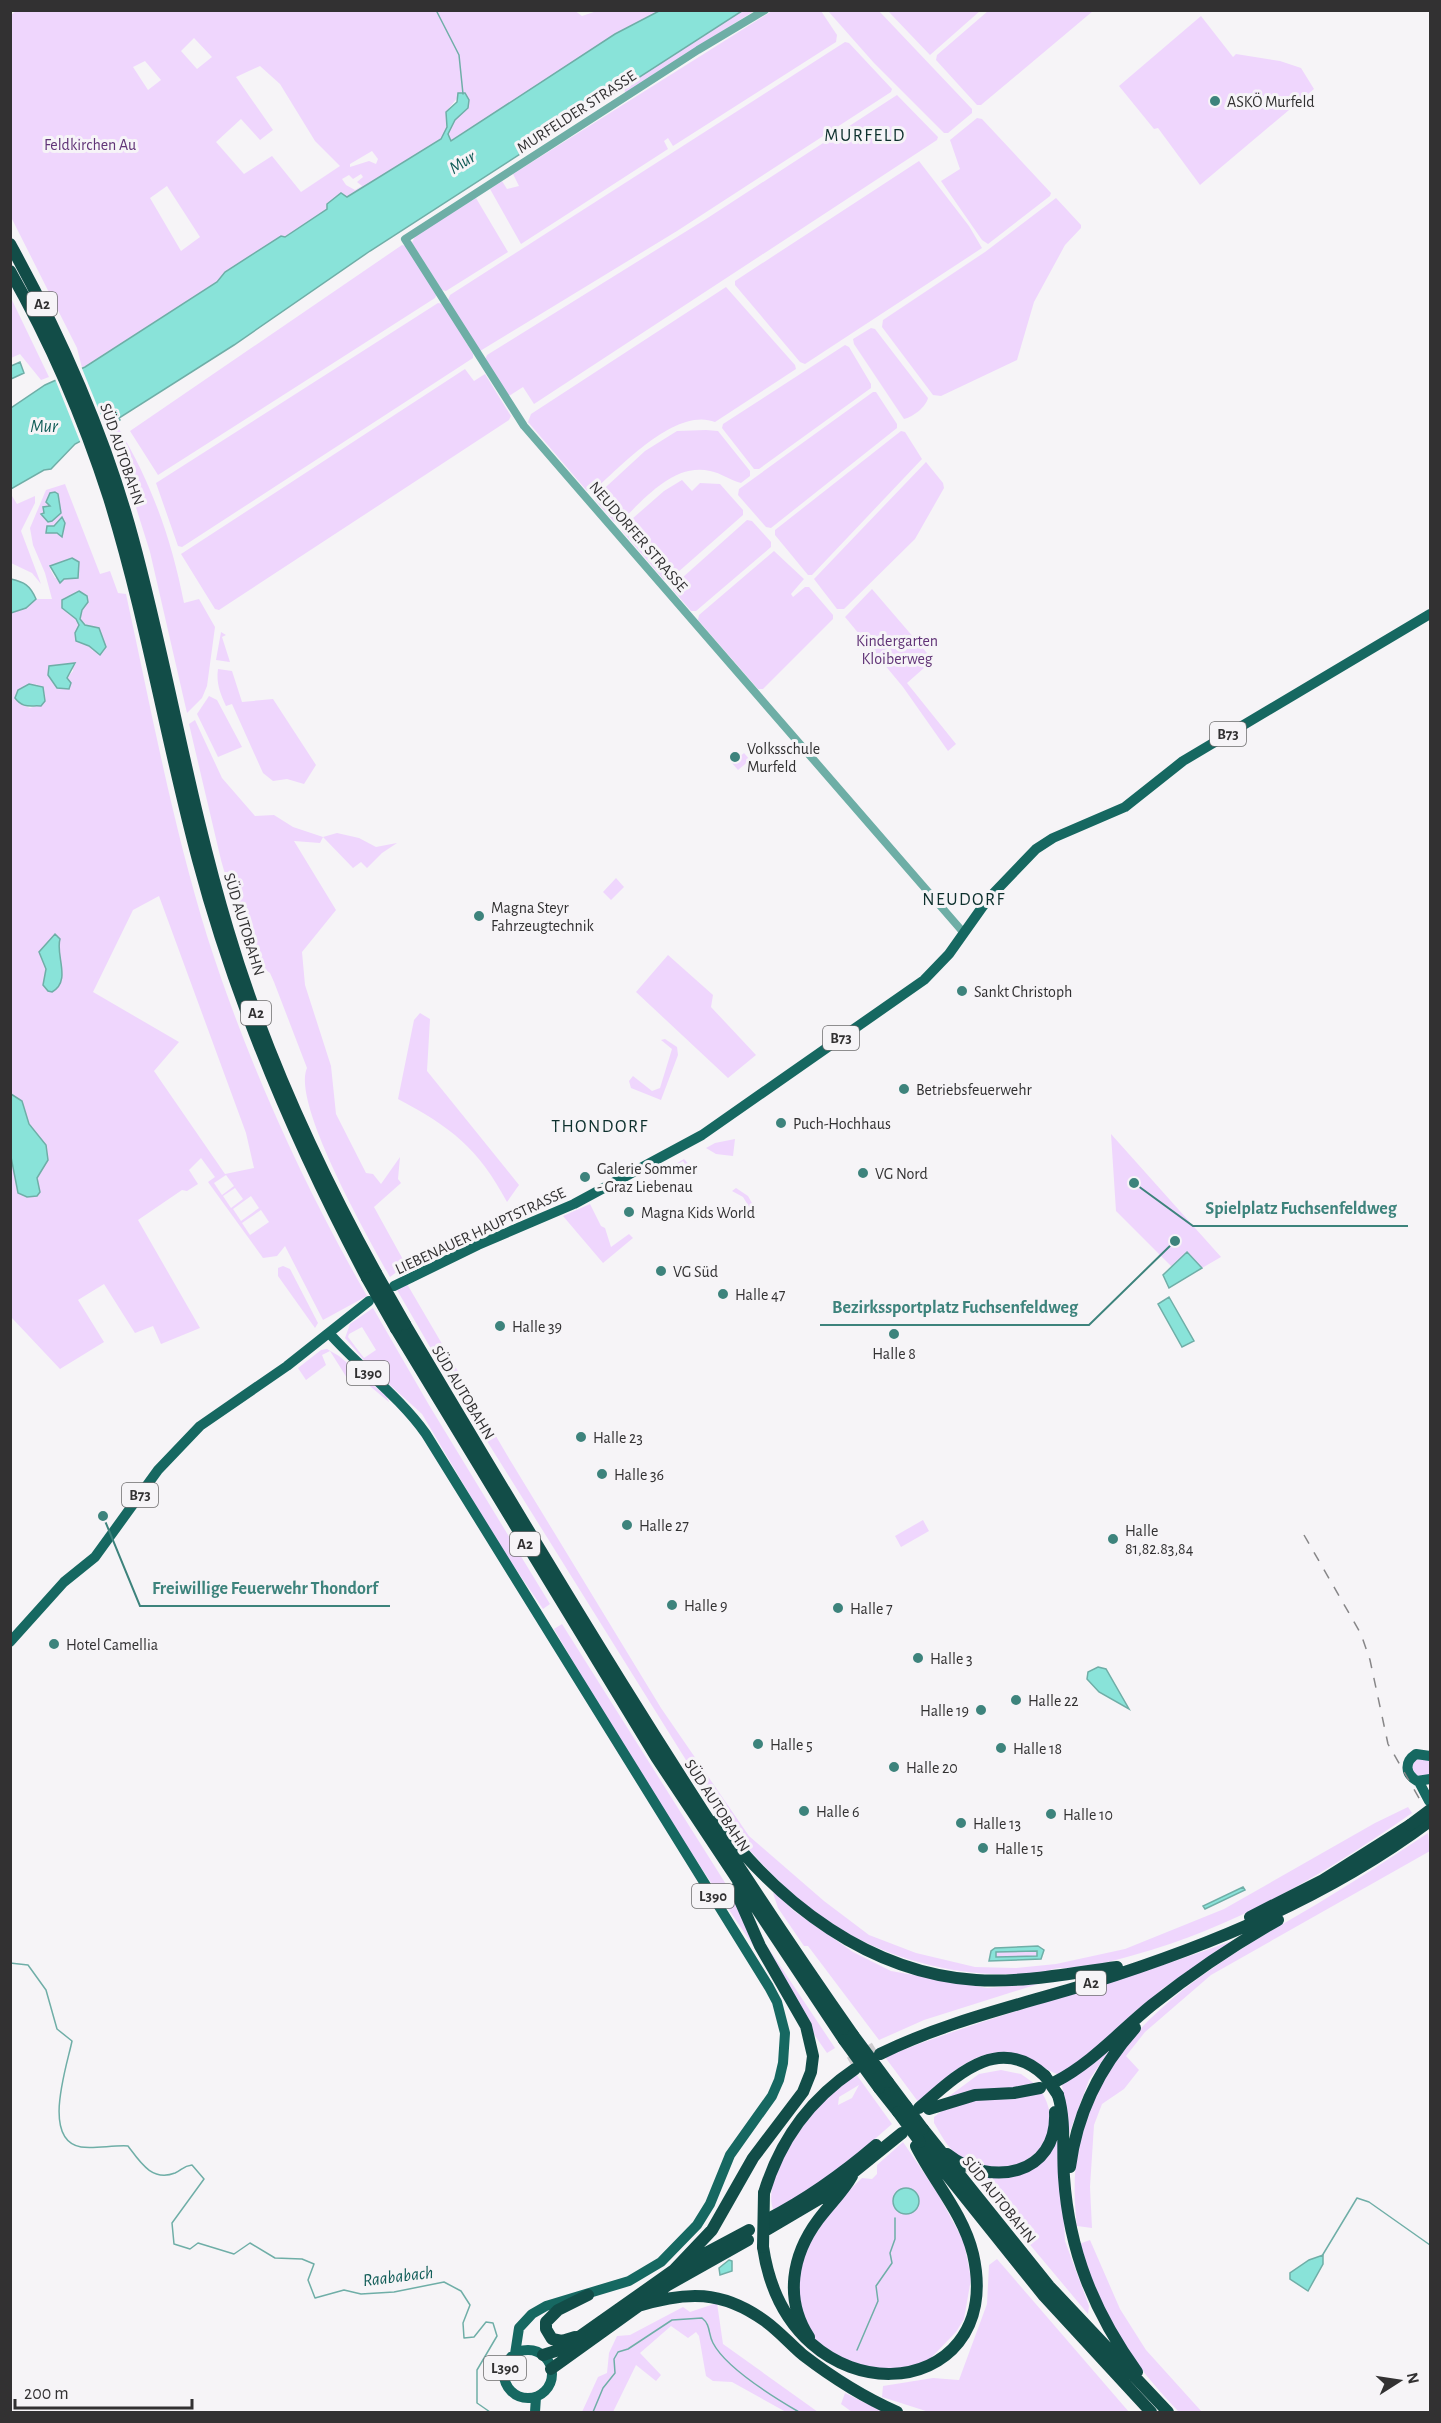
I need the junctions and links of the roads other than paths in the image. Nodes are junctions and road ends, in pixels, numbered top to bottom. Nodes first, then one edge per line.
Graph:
1 (765, 10) edge
2 (405, 239) joint
3 (10, 244) edge
4 (10, 271) edge
5 (66, 367) junction
6 (1431, 614) edge
7 (963, 932) junction
8 (394, 1286) dead end
9 (369, 1301) dead end
10 (400, 1327) junction
11 (329, 1333) junction
12 (10, 1642) edge
13 (1431, 1756) edge
14 (1430, 1780) edge
15 (1419, 1782) junction
16 (692, 1795) junction
17 (1430, 1805) edge
18 (1431, 1821) edge
19 (1412, 1829) junction
20 (724, 1863) junction
21 (1321, 1892) junction
22 (1117, 1967) junction
23 (1167, 1996) junction
24 (849, 2037) junction
25 (1045, 2082) junction
26 (1055, 2097) junction
27 (798, 2108) junction
28 (915, 2110) junction
29 (785, 2119) junction
30 (902, 2128) junction
31 (918, 2144) junction
32 (934, 2144) junction
33 (852, 2175) junction
34 (761, 2195) junction
35 (1067, 2198) junction
36 (754, 2241) junction
37 (674, 2270) junction
38 (588, 2295) junction
39 (639, 2306) junction
40 (530, 2316) junction
41 (582, 2334) junction
42 (530, 2350) junction
43 (515, 2354) junction
44 (543, 2355) junction
45 (818, 2359) junction
46 (551, 2369) junction
47 (536, 2397) junction
48 (524, 2398) junction
49 (1154, 2398) junction
50 (530, 2412) edge
51 (535, 2412) edge
52 (897, 2412) edge
53 (1151, 2412) edge
54 (1168, 2412) edge

1 - 2 street, MURFELDER STRASSE
2 - 7 street, NEUDORFER STRASSE
3 - 5 highway, SÜD AUTOBAHN / A2
4 - 5 highway, SÜD AUTOBAHN / A2
5 - 10 highway, SÜD AUTOBAHN / A2, bridge
6 - 7 main road, LIEBENAUER HAUPTSTRASSE / B73
7 - 8 main road, LIEBENAUER HAUPTSTRASSE / B73
9 - 11 main road, B73
10 - 16 highway, SÜD AUTOBAHN / A2
10 - 20 highway, SÜD AUTOBAHN / A2
11 - 12 main road, B73
11 - 38 main road, L390
13 - 15 main road
14 - 15 main road
15 - 17 main road
16 - 22 highway
16 - 24 highway, SÜD AUTOBAHN / A2
17 - 19 highway, A2, bridge
18 - 19 highway, A2
19 - 21 highway, A2
19 - 22 highway, A2
20 - 24 highway, SÜD AUTOBAHN / A2
20 - 29 highway
21 - 22 highway, A2
21 - 23 highway
23 - 25 highway
23 - 35 highway
24 - 28 highway, SÜD AUTOBAHN / A2, bridge
25 - 26 highway, bridge
25 - 28 highway
25 - 28 highway
26 - 32 highway
26 - 35 highway
27 - 29 highway
27 - 34 highway
27 - 34 highway
28 - 30 highway, SÜD AUTOBAHN / A2, bridge
28 - 32 highway, SÜD AUTOBAHN / A2, bridge
29 - 37 highway
30 - 31 highway, bridge
30 - 33 highway
30 - 33 highway
31 - 45 highway
31 - 53 highway, SÜD AUTOBAHN
32 - 49 highway, SÜD AUTOBAHN / A2
33 - 45 highway
34 - 36 highway
35 - 49 highway
36 - 37 highway
36 - 39 highway
36 - 45 highway
37 - 41 highway
38 - 40 main road, L390
38 - 41 highway
39 - 45 highway
39 - 46 highway
40 - 42 main road, L390
40 - 43 main road, L390
41 - 44 highway
42 - 43 main road, L390
42 - 44 main road, L390
43 - 48 main road, L390
44 - 46 main road, L390
45 - 52 highway
46 - 47 main road, L390
47 - 48 main road, L390
47 - 51 main road, L390
48 - 50 main road, L390
49 - 54 highway, SÜD AUTOBAHN / A2

